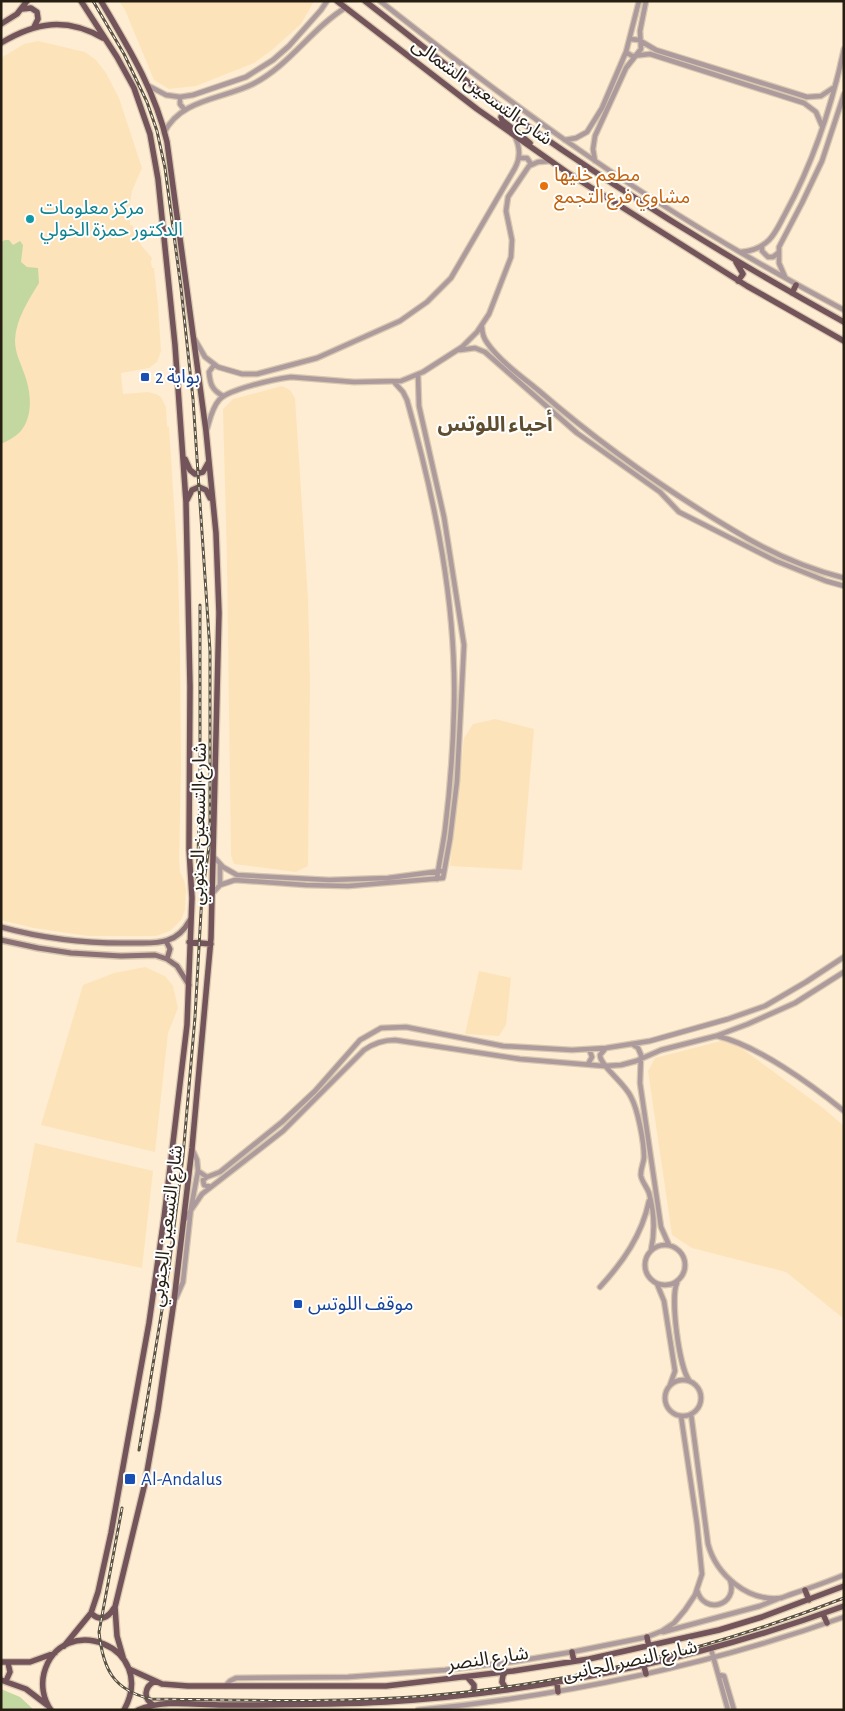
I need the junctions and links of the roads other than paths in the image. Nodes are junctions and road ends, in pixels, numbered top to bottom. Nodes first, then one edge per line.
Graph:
1 (27, 1) edge
2 (81, 1) edge
3 (101, 1) edge
4 (327, 1) edge
5 (337, 1) edge
6 (364, 1) edge
7 (380, 1) edge
8 (639, 1) edge
9 (646, 1) edge
10 (345, 8) junction
11 (22, 9) junction
12 (321, 10) junction
13 (329, 18) junction
14 (1, 24) edge
15 (34, 27) junction
16 (105, 39) junction
17 (630, 39) junction
18 (641, 41) junction
19 (1, 42) edge
20 (844, 48) edge
21 (626, 52) junction
22 (636, 55) junction
23 (148, 86) junction
24 (834, 87) junction
25 (844, 94) edge
26 (180, 97) junction
27 (184, 109) junction
28 (509, 112) junction
29 (822, 126) junction
30 (591, 127) junction
31 (597, 130) junction
32 (164, 133) junction
33 (513, 134) junction
34 (565, 140) junction
35 (817, 144) junction
36 (826, 147) junction
37 (532, 148) junction
38 (519, 158) junction
39 (551, 161) junction
40 (595, 161) junction
41 (809, 163) junction
42 (531, 164) junction
43 (820, 165) junction
44 (762, 246) junction
45 (741, 252) junction
46 (778, 253) junction
47 (734, 259) junction
48 (788, 280) junction
49 (738, 281) junction
50 (796, 285) junction
51 (792, 293) junction
52 (844, 310) edge
53 (844, 322) edge
54 (482, 326) junction
55 (194, 337) junction
56 (844, 341) edge
57 (459, 350) junction
58 (214, 365) junction
59 (418, 375) junction
60 (394, 382) junction
61 (223, 396) junction
62 (206, 430) junction
63 (183, 454) junction
64 (209, 460) junction
65 (677, 493) junction
66 (666, 498) junction
67 (186, 502) junction
68 (699, 508) junction
69 (214, 509) junction
70 (692, 518) junction
71 (844, 578) edge
72 (844, 586) edge
73 (450, 780) junction
74 (457, 781) junction
75 (213, 856) junction
76 (220, 864) junction
77 (438, 871) junction
78 (445, 871) junction
79 (437, 879) junction
80 (220, 885) junction
81 (212, 894) junction
82 (190, 920) junction
83 (1, 927) edge
84 (17, 931) junction
85 (39, 936) junction
86 (1, 940) edge
87 (166, 941) junction
88 (12, 942) junction
89 (189, 942) junction
90 (211, 944) junction
91 (38, 948) junction
92 (844, 957) edge
93 (167, 959) junction
94 (844, 972) edge
95 (189, 985) junction
96 (716, 1036) junction
97 (650, 1041) junction
98 (632, 1044) junction
99 (606, 1048) junction
100 (589, 1049) junction
101 (653, 1053) junction
102 (641, 1058) junction
103 (340, 1062) junction
104 (588, 1064) junction
105 (604, 1066) junction
106 (346, 1068) junction
107 (844, 1111) edge
108 (192, 1148) junction
109 (198, 1171) junction
110 (206, 1177) junction
111 (211, 1188) junction
112 (650, 1197) junction
113 (191, 1208) junction
114 (183, 1222) junction
115 (669, 1245) junction
116 (651, 1250) junction
117 (677, 1281) junction
118 (657, 1284) junction
119 (600, 1286) dead end
120 (174, 1301) junction
121 (690, 1381) junction
122 (670, 1385) junction
123 (691, 1414) junction
124 (681, 1416) junction
125 (844, 1575) edge
126 (729, 1579) junction
127 (844, 1586) edge
128 (697, 1590) junction
129 (806, 1590) junction
130 (781, 1598) junction
131 (808, 1600) junction
132 (844, 1606) edge
133 (115, 1607) junction
134 (90, 1613) junction
135 (823, 1614) junction
136 (844, 1617) edge
137 (827, 1623) junction
138 (656, 1634) junction
139 (647, 1637) junction
140 (64, 1646) junction
141 (649, 1647) junction
142 (711, 1649) junction
143 (572, 1652) junction
144 (55, 1653) junction
145 (123, 1658) junction
146 (713, 1658) junction
147 (574, 1661) junction
148 (5, 1663) edge
149 (644, 1666) junction
150 (129, 1669) junction
151 (506, 1672) junction
152 (646, 1674) junction
153 (719, 1675) junction
154 (344, 1677) junction
155 (467, 1678) junction
156 (3, 1680) edge
157 (155, 1681) junction
158 (557, 1684) junction
159 (225, 1686) junction
160 (344, 1686) junction
161 (509, 1689) junction
162 (558, 1692) junction
163 (471, 1694) junction
164 (153, 1705) junction
165 (219, 1705) junction
166 (323, 1707) edge
167 (49, 1708) edge
168 (124, 1710) edge
169 (138, 1710) edge
170 (224, 1710) edge
171 (418, 1710) edge
172 (728, 1710) edge
173 (734, 1710) edge

1 - 11 main road
2 - 16 main road, شارع التسعين الجنوبي
3 - 23 main road, شارع التسعين الجنوبي
4 - 12 street
5 - 10 main road, شارع التسعين الشمالى
6 - 28 main road, شارع التسعين الشمالى
7 - 34 street
8 - 17 street
9 - 18 street
10 - 13 street
10 - 33 main road, شارع التسعين الشمالى
11 - 14 main road
11 - 15 main road
12 - 13 street
12 - 26 street
13 - 27 street
15 - 16 main road
15 - 19 main road
16 - 63 main road, شارع التسعين الجنوبي
17 - 18 street
17 - 21 street
18 - 22 street
18 - 24 street
20 - 24 street
21 - 22 street
21 - 30 street
22 - 29 street
22 - 31 street
23 - 26 street
23 - 32 main road, شارع التسعين الجنوبي
24 - 29 street
25 - 36 street
26 - 27 street
27 - 32 street
28 - 37 main road
28 - 47 main road, شارع التسعين الشمالى
29 - 35 street
30 - 31 street
30 - 34 street
31 - 40 street
32 - 55 main road, شارع التسعين الجنوبي
33 - 37 main road, شارع التسعين الشمالى
33 - 38 street
34 - 40 street
35 - 36 street
35 - 41 street
36 - 43 street
37 - 39 main road, شارع التسعين الشمالى
38 - 42 street
38 - 58 street
39 - 42 street
39 - 49 main road, شارع التسعين الشمالى
40 - 45 street
41 - 43 street
41 - 44 street
42 - 54 street
43 - 46 street
44 - 45 street
44 - 46 street
45 - 48 street
46 - 48 street
47 - 49 main road
47 - 51 main road, شارع التسعين الشمالى
48 - 50 street
49 - 56 main road, شارع التسعين الشمالى
50 - 51 main road
50 - 52 street
51 - 53 main road, شارع التسعين الشمالى
54 - 57 street
54 - 65 street
55 - 58 street
55 - 62 main road, شارع التسعين الجنوبي
57 - 59 street
57 - 66 street
58 - 61 street
59 - 60 street
59 - 74 street
60 - 61 street
60 - 73 street
61 - 62 street
62 - 64 main road, شارع التسعين الجنوبي
63 - 64 main road
63 - 67 main road, شارع التسعين الجنوبي
64 - 69 main road, شارع التسعين الجنوبي
65 - 66 street
65 - 68 street
66 - 70 street
67 - 69 main road
67 - 82 main road, شارع التسعين الجنوبي
68 - 70 street
68 - 71 street
69 - 75 main road, شارع التسعين الجنوبي
70 - 72 street
73 - 74 street
73 - 77 street
74 - 78 street
75 - 76 street
75 - 81 main road, شارع التسعين الجنوبي
76 - 77 street
76 - 80 street
77 - 78 street
77 - 79 street
78 - 79 street
79 - 80 street
80 - 81 street
81 - 90 main road, شارع التسعين الجنوبي
82 - 87 main road
82 - 89 main road, شارع التسعين الجنوبي
83 - 84 main road
84 - 85 main road
84 - 88 main road
85 - 87 main road
85 - 91 main road
86 - 88 main road
87 - 93 main road
88 - 91 main road
89 - 90 main road
89 - 95 main road, شارع التسعين الجنوبي
90 - 108 main road, شارع التسعين الجنوبي
91 - 93 main road
92 - 97 street
93 - 95 main road
94 - 96 street
95 - 134 main road, شارع التسعين الجنوبي
96 - 101 street
96 - 107 street
97 - 98 street
97 - 101 street
98 - 99 street
98 - 102 street
99 - 100 street
99 - 105 street
100 - 103 street
100 - 104 street
101 - 102 street
102 - 105 street
102 - 115 street
103 - 106 street
103 - 110 street
104 - 105 street
104 - 106 street
105 - 112 street
106 - 111 street
108 - 109 street
108 - 114 main road, شارع التسعين الجنوبي
109 - 110 street
109 - 113 street
110 - 111 street
111 - 113 street
112 - 116 street
112 - 119 street
113 - 114 street
113 - 120 street
114 - 120 main road, شارع التسعين الجنوبي
115 - 116 street
115 - 117 street
116 - 118 street
117 - 118 street
117 - 121 street
118 - 122 street
120 - 133 main road, شارع التسعين الجنوبي
121 - 122 street
121 - 123 street
122 - 124 street
123 - 124 street
123 - 126 street
124 - 128 street
125 - 129 street
126 - 128 street
126 - 130 street
127 - 131 main road, شارع النصر
128 - 138 street
129 - 130 street
129 - 131 main road
130 - 138 street
131 - 141 main road, شارع النصر
132 - 135 main road, شارع النصر
133 - 134 main road
133 - 145 main road, شارع التسعين الجنوبي
134 - 140 main road, شارع التسعين الجنوبي
135 - 137 main road
135 - 142 main road, شارع النصر
136 - 137 street, شارع النصر الجانبى
137 - 146 street, شارع النصر الجانبى
138 - 139 street, شارع النصر الجانبى
139 - 141 main road
139 - 143 street, شارع النصر الجانبى
140 - 144 main road
140 - 145 main road
141 - 147 main road, شارع النصر
142 - 146 street
142 - 149 main road, شارع النصر
143 - 147 main road
143 - 154 street, شارع النصر الجانبى
144 - 148 main road
144 - 167 main road
145 - 150 main road
146 - 152 street, شارع النصر الجانبى
146 - 153 street
147 - 151 main road, شارع النصر
148 - 156 main road
149 - 152 main road
149 - 158 main road, شارع النصر
150 - 157 main road, شارع النصر
150 - 168 main road
151 - 155 main road, شارع النصر
151 - 161 main road
152 - 162 street, شارع النصر الجانبى
153 - 172 street
153 - 173 street
154 - 159 street, شارع النصر الجانبى
154 - 160 main road
155 - 160 main road, شارع النصر
155 - 163 main road
156 - 167 main road
157 - 159 main road, شارع النصر
157 - 164 main road
158 - 161 main road, شارع النصر
158 - 162 main road
159 - 160 main road, شارع النصر
161 - 163 main road, شارع النصر
162 - 171 street, شارع النصر الجانبى
163 - 166 main road, شارع النصر
164 - 165 main road, شارع النصر
164 - 169 main road, شارع النصر
165 - 166 main road, شارع النصر
165 - 170 street

